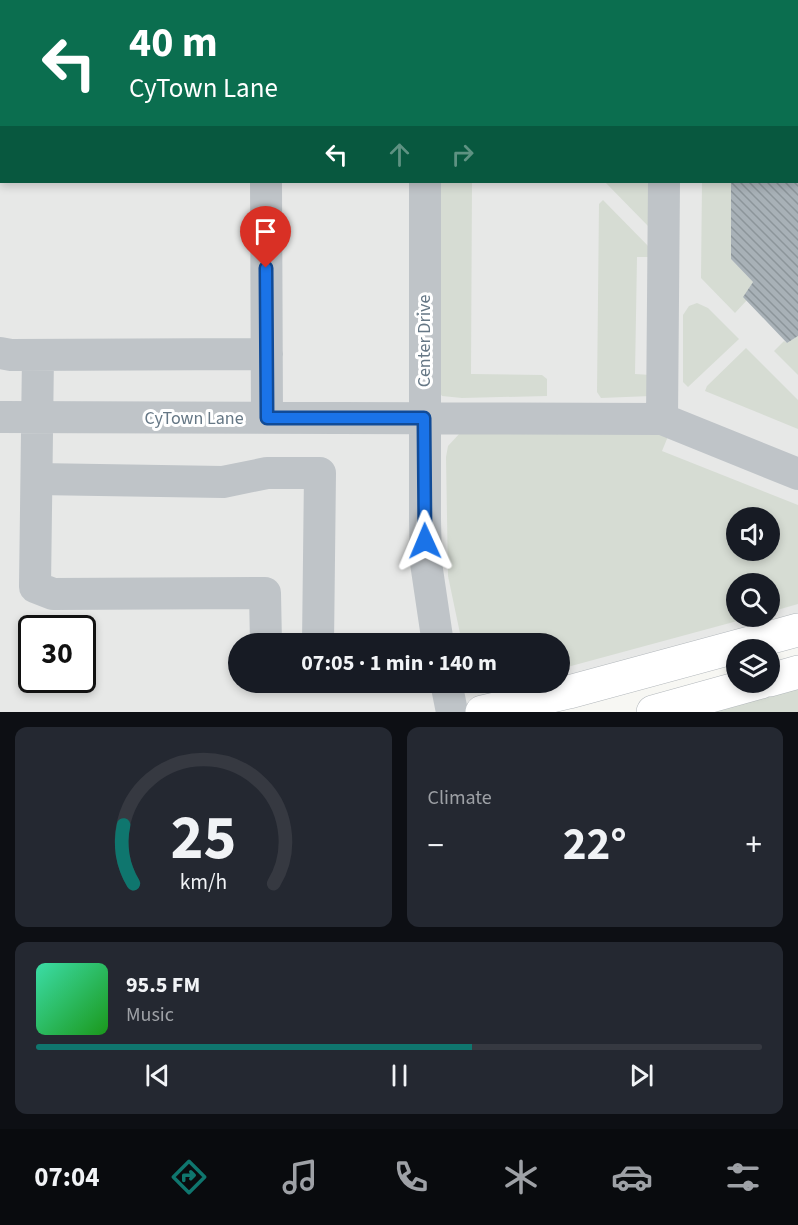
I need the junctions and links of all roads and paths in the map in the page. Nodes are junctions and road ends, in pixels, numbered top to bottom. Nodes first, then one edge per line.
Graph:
1 (266, 183) edge
2 (425, 183) edge
3 (664, 183) edge
4 (0, 352) edge
5 (267, 354) junction
6 (38, 355) junction
7 (0, 417) edge
8 (38, 417) junction
9 (267, 418) junction
10 (424, 418) junction
11 (662, 419) junction
12 (798, 474) edge
13 (37, 479) junction
14 (798, 630) edge
15 (266, 633) edge
16 (318, 633) edge
17 (436, 633) edge
18 (798, 672) edge
19 (780, 677) edge
20 (726, 692) edge
21 (448, 693) edge
22 (452, 712) edge
23 (482, 712) edge
24 (653, 712) edge

1 - 5 street
2 - 10 street, Center Drive
3 - 11 street
4 - 6 street
5 - 6 street
5 - 9 street
6 - 8 street
7 - 8 street, CyTown Lane
8 - 9 street, CyTown Lane
8 - 13 street
9 - 10 street, CyTown Lane
10 - 11 street, CyTown Lane
10 - 17 street, Center Drive
11 - 12 street
13 - 15 street
13 - 16 street
14 - 23 main road
18 - 19 main road
20 - 24 main road
21 - 22 street

